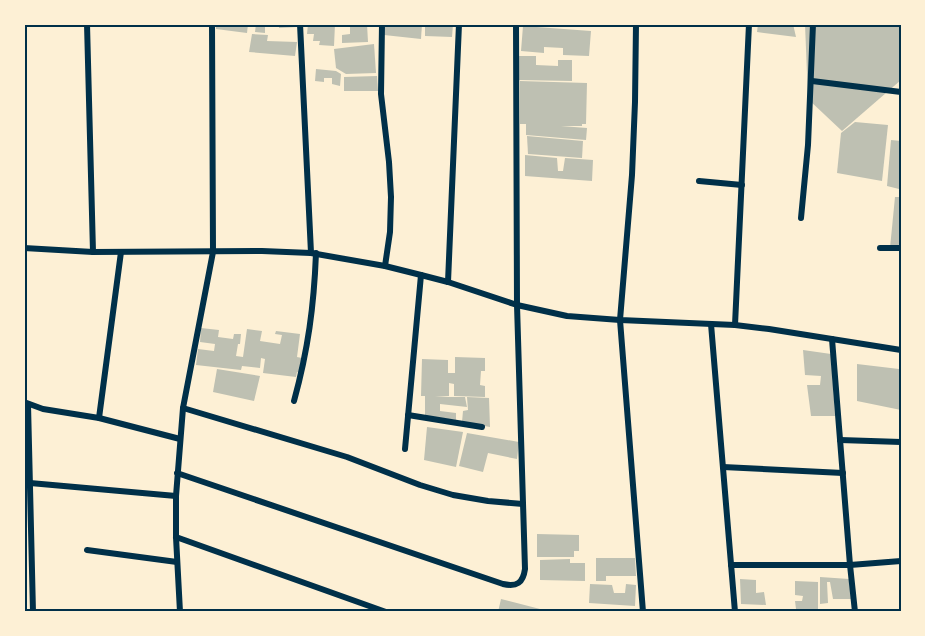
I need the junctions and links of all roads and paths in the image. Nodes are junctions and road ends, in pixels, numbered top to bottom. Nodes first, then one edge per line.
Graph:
1 (87, 24) edge
2 (212, 24) edge
3 (300, 24) edge
4 (382, 24) edge
5 (459, 24) edge
6 (516, 24) edge
7 (636, 24) edge
8 (749, 24) edge
9 (813, 24) edge
10 (812, 81) junction
11 (901, 92) edge
12 (699, 181) dead end
13 (742, 185) junction
14 (801, 218) dead end
15 (24, 248) edge
16 (880, 248) dead end
17 (901, 248) edge
18 (93, 252) junction
19 (121, 252) junction
20 (213, 252) junction
21 (314, 253) junction
22 (385, 266) junction
23 (420, 275) junction
24 (448, 282) junction
25 (517, 305) junction
26 (620, 320) junction
27 (711, 324) junction
28 (735, 325) junction
29 (831, 339) junction
30 (901, 350) edge
31 (294, 401) dead end
32 (26, 403) edge
33 (183, 408) junction
34 (408, 415) junction
35 (99, 418) junction
36 (482, 427) dead end
37 (180, 439) junction
38 (840, 440) junction
39 (901, 442) edge
40 (405, 449) dead end
41 (723, 467) junction
42 (177, 473) junction
43 (843, 473) junction
44 (30, 483) junction
45 (176, 496) junction
46 (523, 504) junction
47 (176, 537) junction
48 (87, 550) dead end
49 (901, 561) edge
50 (177, 562) junction
51 (731, 565) junction
52 (850, 565) junction
53 (33, 612) edge
54 (180, 612) edge
55 (386, 612) edge
56 (643, 612) edge
57 (735, 612) edge
58 (855, 612) edge

1 - 18 street
2 - 20 street
3 - 21 street
4 - 22 street
5 - 24 street
6 - 25 street
7 - 26 street
8 - 13 street
9 - 10 street
10 - 11 street
10 - 14 street
12 - 13 street
13 - 28 street
15 - 18 street
16 - 17 street
18 - 19 street
19 - 20 street
19 - 35 street
20 - 21 street
20 - 33 street
21 - 22 street
21 - 31 street
22 - 23 street
23 - 24 street
23 - 34 street
24 - 25 street
25 - 26 street
25 - 46 street
26 - 27 street
26 - 56 street
27 - 28 street
27 - 41 street
28 - 29 street
29 - 30 street
29 - 38 street
32 - 35 street
32 - 44 street
33 - 37 street
33 - 46 street
34 - 36 street
34 - 40 street
35 - 37 street
37 - 42 street
38 - 39 street
38 - 43 street
41 - 43 street
41 - 51 street
42 - 45 street
42 - 46 street
43 - 52 street
44 - 45 street
44 - 53 street
45 - 47 street
47 - 50 street
47 - 55 street
48 - 50 street
49 - 52 street
50 - 54 street
51 - 52 street
51 - 57 street
52 - 58 street

